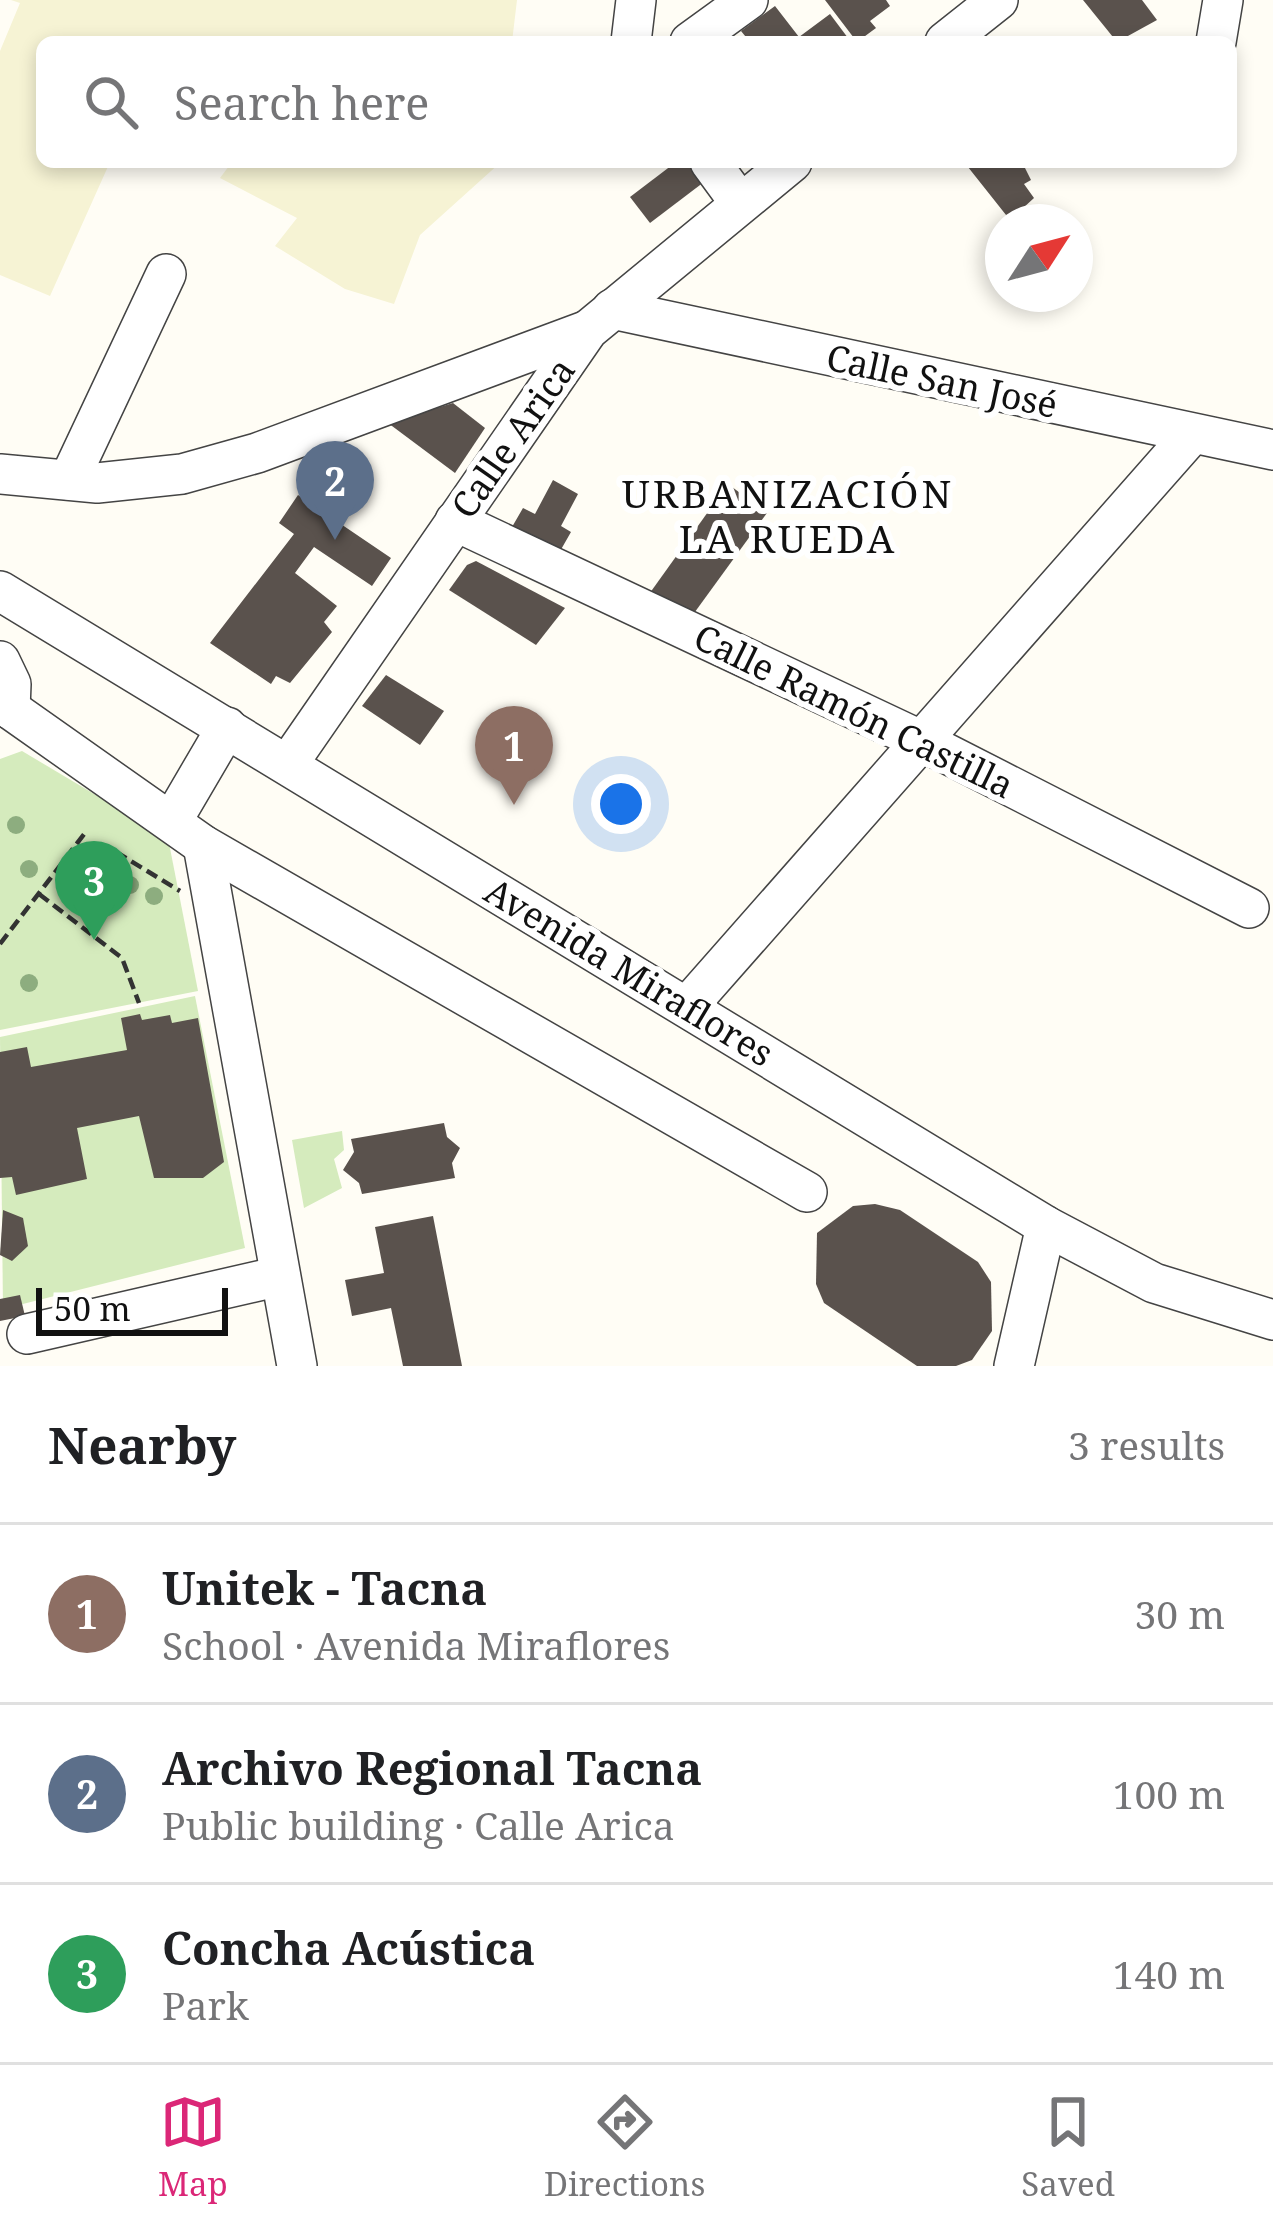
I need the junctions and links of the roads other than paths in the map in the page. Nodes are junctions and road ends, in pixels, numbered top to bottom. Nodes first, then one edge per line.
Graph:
1 (636, 0) edge
2 (748, 0) edge
3 (998, 0) edge
4 (1223, 0) edge
5 (632, 36) edge
6 (697, 36) edge
7 (953, 36) edge
8 (1217, 36) edge
9 (714, 168) edge
10 (784, 168) edge
11 (740, 203) junction
12 (166, 274) dead end
13 (600, 319) junction
14 (1191, 435) junction
15 (1273, 450) edge
16 (0, 474) edge
17 (69, 480) junction
18 (454, 521) junction
19 (0, 591) edge
20 (0, 662) edge
21 (5, 712) edge
22 (227, 727) junction
23 (922, 741) junction
24 (288, 764) junction
25 (188, 833) junction
26 (1249, 908) dead end
27 (688, 1006) junction
28 (807, 1192) dead end
29 (1046, 1226) junction
30 (280, 1276) junction
31 (1273, 1320) edge
32 (27, 1334) dead end
33 (297, 1366) edge
34 (1014, 1366) edge

1 - 5 street
2 - 6 street
3 - 7 street
4 - 8 street
9 - 11 street
10 - 11 street, Calle Arica
11 - 13 street, Calle Arica
12 - 17 street
13 - 14 street, Calle San José
13 - 17 street
13 - 18 street, Calle Arica
14 - 15 street, Calle San José
14 - 23 street
16 - 17 street
18 - 23 street, Calle Ramón Castilla
18 - 24 street, Calle Arica
19 - 22 street, Avenida Miraflores
20 - 21 street
21 - 25 street
22 - 24 street, Avenida Miraflores
22 - 25 street
23 - 26 street, Calle Ramón Castilla
23 - 27 street
24 - 27 street, Avenida Miraflores
25 - 28 street
25 - 30 street
27 - 29 street, Avenida Miraflores
29 - 31 street, Avenida Miraflores
29 - 34 street
30 - 32 street
30 - 33 street

